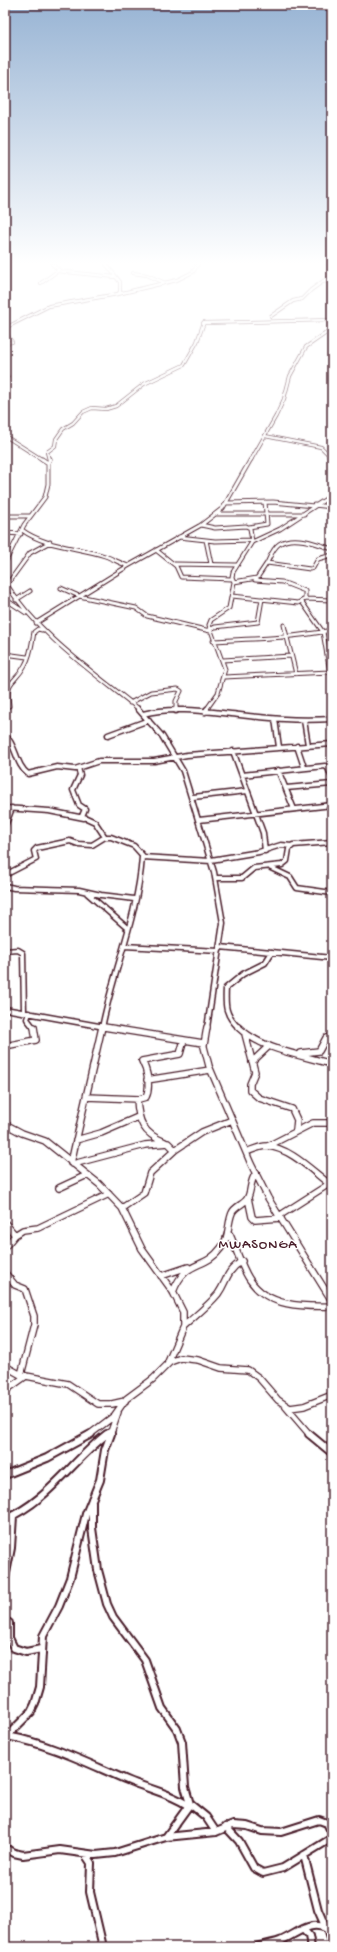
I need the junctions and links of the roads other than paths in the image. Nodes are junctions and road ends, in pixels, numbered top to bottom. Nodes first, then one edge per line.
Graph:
1 (189, 355) edge
2 (302, 355) edge
3 (5, 373) edge
4 (5, 378) edge
5 (5, 436) edge
6 (265, 436) junction
7 (332, 458) edge
8 (48, 463) junction
9 (332, 496) edge
10 (265, 502) junction
11 (226, 503) junction
12 (314, 506) junction
13 (332, 507) edge
14 (267, 513) junction
15 (216, 514) junction
16 (304, 514) junction
17 (5, 516) edge
18 (30, 516) junction
19 (201, 525) junction
20 (249, 527) junction
21 (21, 532) junction
22 (5, 533) edge
23 (182, 535) junction
24 (188, 537) junction
25 (177, 538) junction
26 (206, 540) junction
27 (252, 541) junction
28 (50, 542) junction
29 (332, 549) edge
30 (156, 550) junction
31 (332, 555) edge
32 (5, 562) edge
33 (267, 563) junction
34 (174, 564) junction
35 (211, 564) junction
36 (237, 565) junction
37 (128, 566) junction
38 (233, 580) junction
39 (254, 580) junction
40 (6, 584) edge
41 (61, 588) dead end
42 (30, 591) dead end
43 (79, 596) junction
44 (232, 596) junction
45 (5, 599) edge
46 (262, 599) junction
47 (305, 599) junction
48 (16, 600) junction
49 (332, 600) edge
50 (302, 602) junction
51 (26, 613) dead end
52 (37, 624) junction
53 (284, 625) dead end
54 (42, 630) junction
55 (210, 630) junction
56 (332, 630) edge
57 (35, 631) junction
58 (323, 632) junction
59 (286, 637) junction
60 (213, 641) junction
61 (5, 654) edge
62 (291, 656) junction
63 (27, 657) junction
64 (223, 660) junction
65 (296, 674) junction
66 (224, 677) junction
67 (130, 703) junction
68 (5, 707) edge
69 (176, 711) junction
70 (204, 712) junction
71 (143, 714) junction
72 (275, 719) junction
73 (332, 719) edge
74 (149, 720) junction
75 (304, 720) junction
76 (5, 735) edge
77 (108, 735) dead end
78 (332, 744) edge
79 (308, 745) junction
80 (297, 746) junction
81 (279, 747) junction
82 (233, 751) junction
83 (176, 758) junction
84 (304, 767) junction
85 (78, 768) junction
86 (278, 770) junction
87 (242, 775) junction
88 (332, 778) edge
89 (332, 784) edge
90 (286, 788) junction
91 (247, 791) junction
92 (193, 797) junction
93 (332, 805) edge
94 (5, 808) edge
95 (12, 808) junction
96 (294, 809) junction
97 (255, 812) junction
98 (85, 818) junction
99 (199, 820) junction
100 (5, 826) edge
101 (105, 837) junction
102 (332, 842) edge
103 (292, 846) junction
104 (265, 851) junction
105 (143, 856) junction
106 (211, 860) junction
107 (269, 867) junction
108 (5, 875) edge
109 (215, 878) junction
110 (5, 886) edge
111 (84, 891) junction
112 (332, 893) edge
113 (134, 899) junction
114 (127, 928) junction
115 (124, 946) junction
116 (219, 949) junction
117 (5, 951) edge
118 (272, 952) junction
119 (332, 958) edge
120 (5, 1009) edge
121 (26, 1013) junction
122 (102, 1028) junction
123 (245, 1034) junction
124 (332, 1036) edge
125 (184, 1040) junction
126 (204, 1045) junction
127 (5, 1046) edge
128 (269, 1046) junction
129 (295, 1053) junction
130 (252, 1062) junction
131 (332, 1064) edge
132 (210, 1070) junction
133 (147, 1080) junction
134 (86, 1097) junction
135 (137, 1099) junction
136 (138, 1117) junction
137 (232, 1120) junction
138 (332, 1123) edge
139 (5, 1124) edge
140 (296, 1130) junction
141 (76, 1140) junction
142 (168, 1143) junction
143 (268, 1146) junction
144 (175, 1150) junction
145 (246, 1152) junction
146 (72, 1164) junction
147 (256, 1173) junction
148 (87, 1175) junction
149 (330, 1185) edge
150 (60, 1188) dead end
151 (109, 1194) junction
152 (248, 1198) junction
153 (122, 1208) junction
154 (280, 1217) junction
155 (5, 1223) edge
156 (230, 1235) junction
157 (15, 1236) junction
158 (5, 1247) edge
159 (242, 1261) junction
160 (191, 1266) junction
161 (5, 1273) edge
162 (161, 1276) junction
163 (174, 1292) junction
164 (332, 1301) edge
165 (332, 1306) edge
166 (183, 1327) junction
167 (168, 1362) junction
168 (5, 1366) edge
169 (24, 1376) junction
170 (7, 1388) edge
171 (332, 1395) edge
172 (125, 1401) junction
173 (286, 1407) junction
174 (119, 1411) junction
175 (112, 1430) junction
176 (332, 1453) edge
177 (5, 1475) edge
178 (92, 1499) junction
179 (13, 1516) junction
180 (5, 1519) edge
181 (5, 1578) edge
182 (5, 1621) edge
183 (41, 1650) junction
184 (6, 1736) edge
185 (190, 1805) junction
186 (226, 1827) junction
187 (216, 1832) junction
188 (332, 1833) edge
189 (166, 1837) junction
190 (332, 1838) edge
191 (5, 1848) edge
192 (85, 1854) junction
193 (304, 1855) junction
194 (304, 1928) junction
195 (327, 1929) junction
196 (332, 1945) edge
197 (103, 1947) edge
198 (255, 1947) edge
199 (311, 1947) edge

1 - 8 street
2 - 6 street
3 - 4 street
5 - 8 street
6 - 7 street
6 - 11 street
8 - 18 street
9 - 12 street
10 - 11 street
10 - 12 street
10 - 14 street
11 - 15 street
12 - 13 street
12 - 16 street
14 - 15 street
14 - 16 street
14 - 20 street
15 - 19 street
16 - 27 street
17 - 18 street
18 - 21 street
19 - 20 street
19 - 23 street
20 - 27 street
21 - 22 street
21 - 28 street
21 - 32 street
23 - 24 street
23 - 25 street
24 - 25 street
24 - 26 street
25 - 30 street
26 - 27 street
26 - 35 street
27 - 36 street
28 - 37 street
28 - 40 street
29 - 33 street
30 - 34 street
30 - 37 street
31 - 33 street
33 - 39 street
34 - 35 street
34 - 38 street
35 - 36 street
36 - 38 street
37 - 43 street
38 - 39 street
38 - 44 street
39 - 47 street
40 - 48 street
41 - 43 street
42 - 48 street
43 - 52 street
43 - 55 street
44 - 46 street
44 - 55 street
45 - 51 street
46 - 50 street
46 - 55 street
47 - 49 street
47 - 50 street
48 - 52 street
50 - 58 street
52 - 54 street
52 - 57 street
53 - 59 street
54 - 57 street
54 - 67 street
55 - 60 street
56 - 58 street
57 - 63 street
58 - 59 street
58 - 65 street
59 - 60 street
59 - 62 street
60 - 64 street
61 - 63 street
62 - 64 street
62 - 65 street
63 - 68 street
64 - 66 street
65 - 66 street
66 - 70 street
67 - 69 street
67 - 71 street
69 - 70 street
69 - 71 street
70 - 72 street
71 - 74 street
72 - 75 street
72 - 81 street
73 - 75 street
74 - 77 street
74 - 83 street
75 - 79 street
76 - 85 street
78 - 79 street
79 - 80 street
80 - 81 street
80 - 84 street
81 - 82 street
82 - 83 street
82 - 87 street
83 - 85 street
83 - 92 street
84 - 86 street
84 - 88 street
85 - 98 street
86 - 87 street
86 - 90 street
87 - 91 street
89 - 90 street
90 - 96 street
91 - 92 street
91 - 97 street
92 - 99 street
93 - 96 street
94 - 95 street
95 - 98 street
95 - 100 street
96 - 97 street
97 - 99 street
97 - 104 street
98 - 101 street
99 - 106 street
101 - 105 street
101 - 108 street
102 - 103 street
103 - 104 street
103 - 107 street
104 - 106 street
105 - 106 street
105 - 113 street
106 - 109 street
107 - 109 street
107 - 112 street
109 - 116 street
110 - 111 street
111 - 113 street
111 - 114 street
113 - 114 street
114 - 115 street
115 - 116 street
115 - 122 street
116 - 118 street
116 - 126 street
117 - 121 street
118 - 119 street
118 - 123 street
120 - 121 street
121 - 122 street
121 - 127 street
122 - 125 street
122 - 134 street
123 - 128 street
123 - 130 street
124 - 129 street
125 - 126 street
125 - 133 street
126 - 132 street
128 - 129 street
128 - 130 street
129 - 131 street
130 - 140 street
132 - 133 street
132 - 137 street
133 - 135 street
134 - 135 street
134 - 141 street
135 - 136 street
136 - 141 street
136 - 142 street
137 - 144 street
137 - 145 street
138 - 140 street
139 - 146 street
140 - 143 street
141 - 146 street
142 - 144 street
142 - 146 street
143 - 145 street
143 - 149 street
144 - 153 street
145 - 147 street
146 - 148 street
147 - 152 street
147 - 154 street
148 - 150 street
148 - 151 street
149 - 154 street
151 - 153 street
151 - 157 street
152 - 154 street
152 - 156 street
153 - 162 street
154 - 164 street
155 - 157 street
156 - 159 street
156 - 160 street
157 - 158 street
159 - 165 street
159 - 166 street
160 - 162 street
160 - 163 street
161 - 169 street
162 - 163 street
163 - 166 street
166 - 167 street
167 - 172 street
167 - 173 street
168 - 169 street
169 - 170 street
169 - 172 street
171 - 173 street
172 - 174 street
173 - 176 street
174 - 175 street
174 - 177 street
175 - 178 street
175 - 179 street
178 - 183 street
178 - 185 street
179 - 180 street
179 - 181 street
182 - 183 street
183 - 184 street
184 - 185 street
185 - 187 street
185 - 189 street
186 - 187 street
186 - 188 street
186 - 193 street
187 - 189 street
189 - 192 street
190 - 193 street
191 - 192 street
192 - 197 street
193 - 195 street
194 - 195 street
194 - 198 street
194 - 199 street
195 - 196 street

